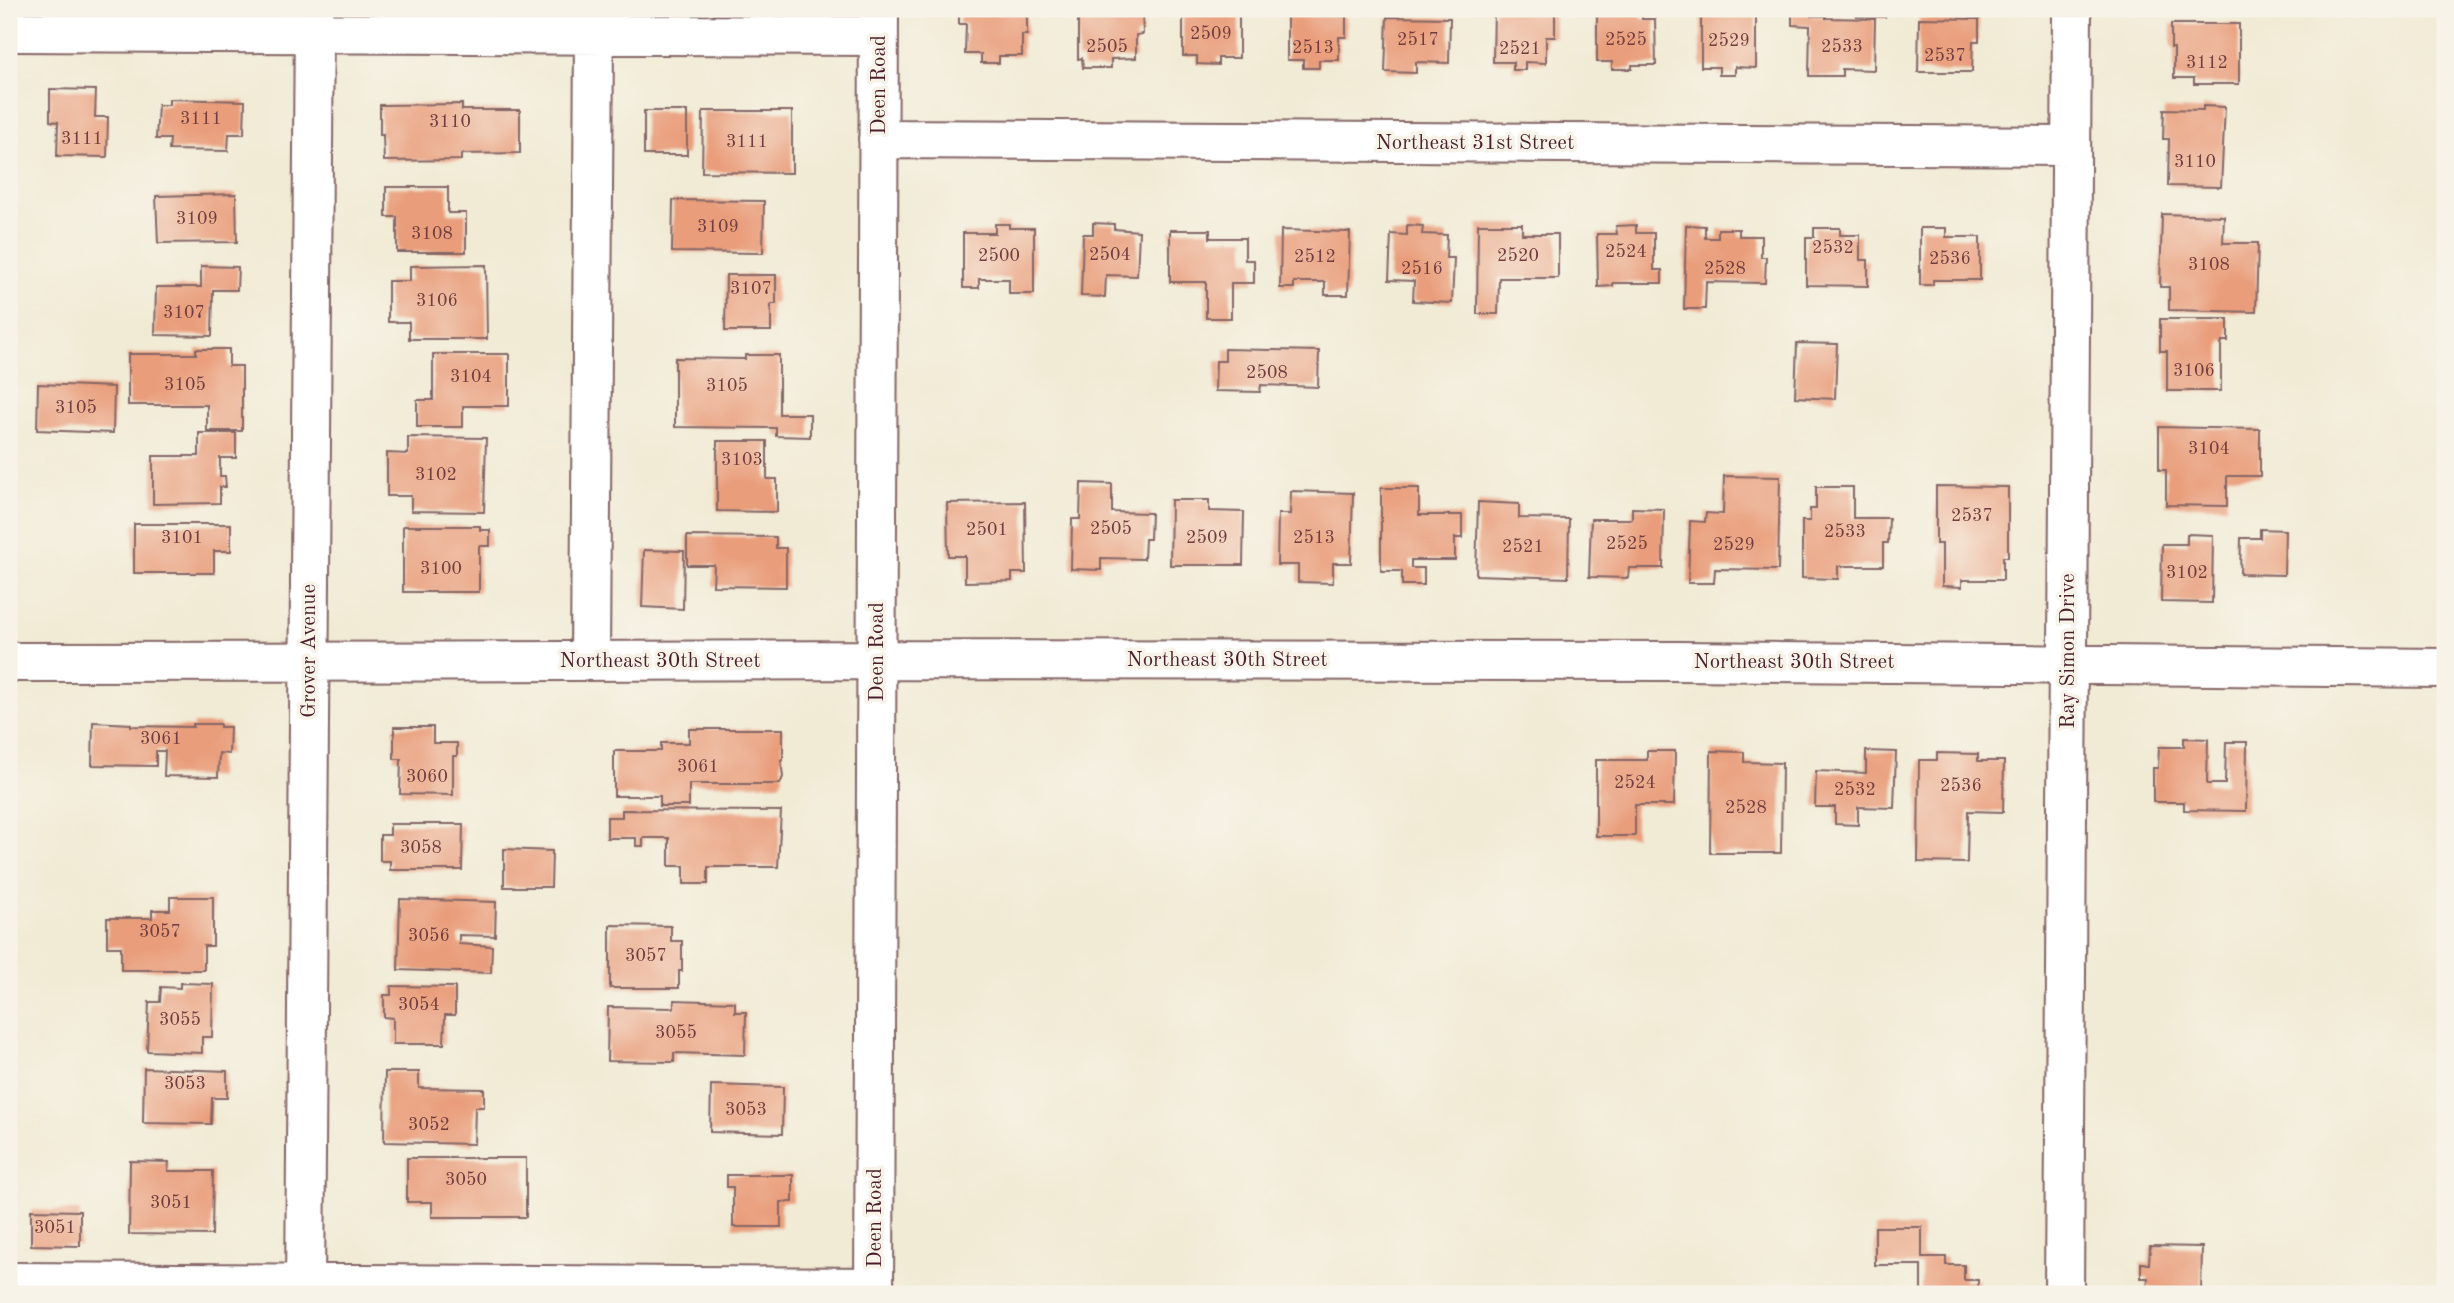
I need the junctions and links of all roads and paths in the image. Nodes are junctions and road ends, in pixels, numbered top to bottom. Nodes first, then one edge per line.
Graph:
1 (2072, 9) edge
2 (314, 21) edge
3 (879, 23) edge
4 (9, 32) edge
5 (594, 34) junction
6 (878, 139) junction
7 (2071, 146) junction
8 (877, 660) junction
9 (9, 662) edge
10 (590, 662) junction
11 (309, 663) junction
12 (2067, 663) junction
13 (2445, 668) edge
14 (9, 1282) edge
15 (305, 1289) edge
16 (874, 1291) edge
17 (2063, 1294) edge

1 - 7 street, Ray Simon Drive
2 - 4 street
2 - 5 street
2 - 11 street, Grover Avenue
3 - 5 street
3 - 6 street, Deen Road
5 - 10 street
6 - 7 street, Northeast 31st Street
6 - 8 street, Deen Road
7 - 12 street, Ray Simon Drive
8 - 10 street, Northeast 30th Street
8 - 12 street, Northeast 30th Street
8 - 16 street, Deen Road
9 - 11 street, Northeast 30th Street
10 - 11 street, Northeast 30th Street
11 - 15 street, Grover Avenue
12 - 13 street, Northeast 30th Street
12 - 17 street, Ray Simon Drive
14 - 15 street
15 - 16 street

